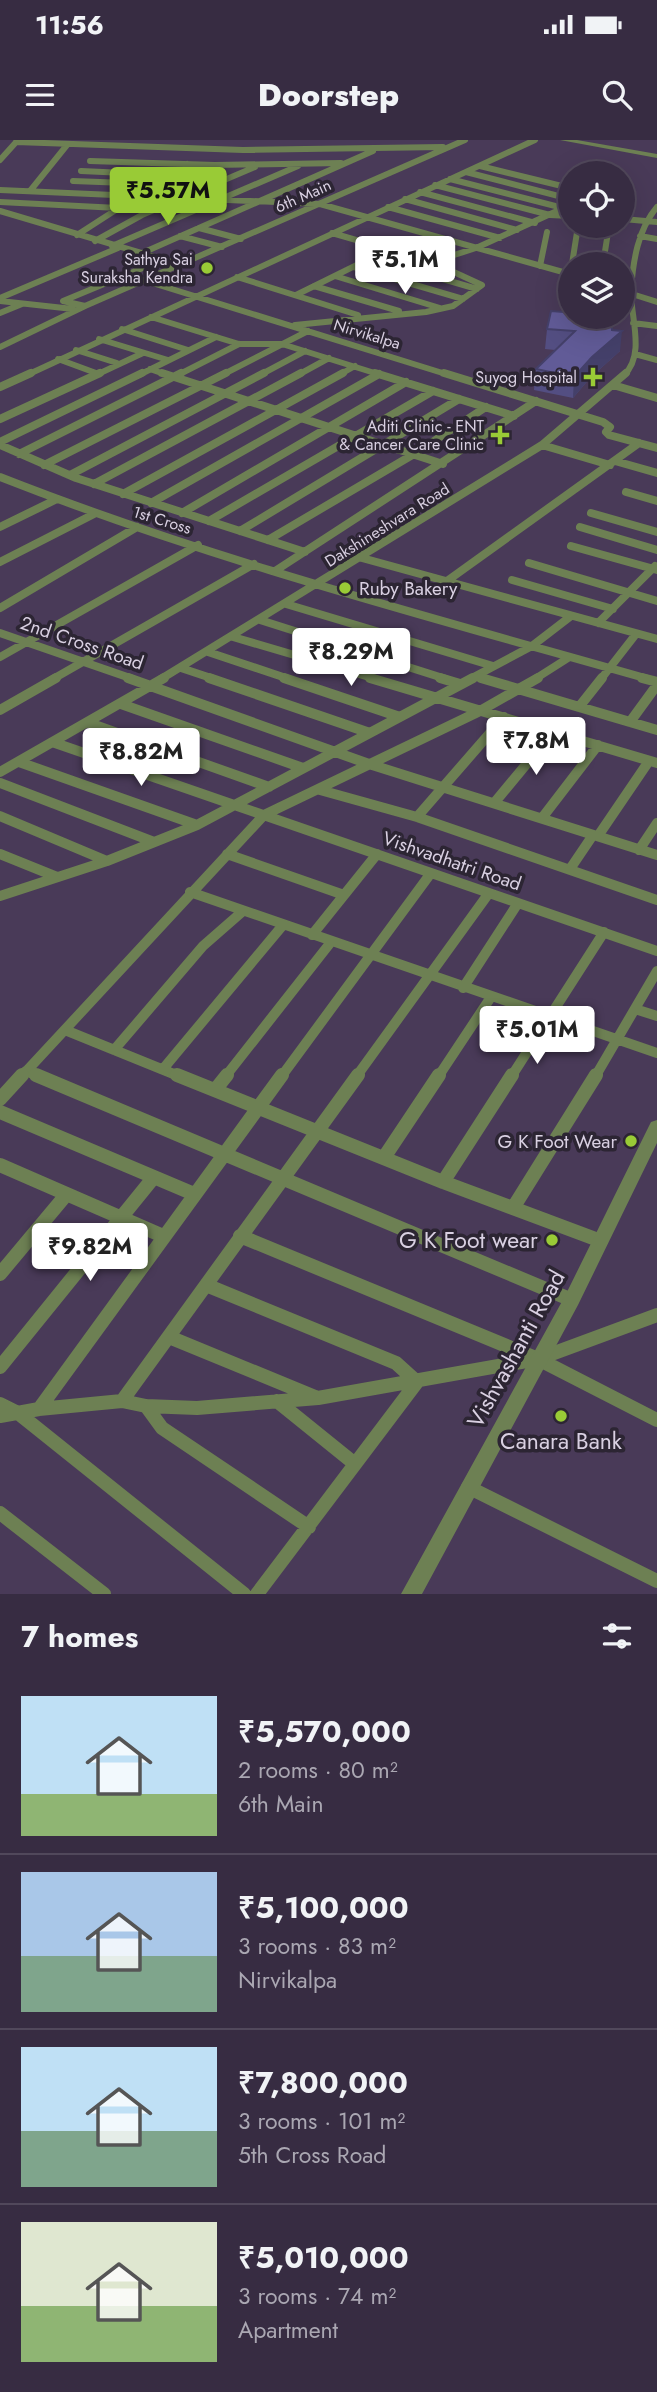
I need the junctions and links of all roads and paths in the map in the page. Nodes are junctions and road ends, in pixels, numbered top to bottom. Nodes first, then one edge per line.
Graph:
1 (248, 140) edge
2 (465, 140) edge
3 (535, 140) edge
4 (564, 140) edge
5 (17, 141) edge
6 (67, 145) junction
7 (101, 146) junction
8 (449, 147) junction
9 (379, 148) junction
10 (231, 150) junction
11 (243, 150) junction
12 (657, 156) edge
13 (0, 160) edge
14 (90, 161) junction
15 (347, 163) junction
16 (187, 164) junction
17 (261, 164) junction
18 (304, 164) junction
19 (215, 165) junction
20 (480, 166) junction
21 (81, 172) junction
22 (466, 172) junction
23 (169, 175) junction
24 (450, 179) junction
25 (73, 181) junction
26 (153, 184) junction
27 (435, 185) junction
28 (558, 185) edge
29 (0, 190) edge
30 (30, 191) junction
31 (64, 192) junction
32 (420, 192) junction
33 (138, 195) junction
34 (558, 196) edge
35 (181, 198) junction
36 (405, 199) junction
37 (222, 200) junction
38 (262, 201) junction
39 (0, 202) edge
40 (320, 204) junction
41 (388, 207) junction
42 (558, 207) edge
43 (657, 207) edge
44 (118, 208) junction
45 (0, 211) edge
46 (558, 211) edge
47 (9, 213) junction
48 (550, 215) junction
49 (558, 215) edge
50 (366, 217) junction
51 (635, 220) edge
52 (646, 220) junction
53 (657, 222) edge
54 (535, 223) junction
55 (0, 224) edge
56 (199, 228) junction
57 (517, 230) junction
58 (547, 232) dead end
59 (332, 233) junction
60 (77, 235) junction
61 (180, 236) junction
62 (640, 236) junction
63 (499, 238) junction
64 (241, 239) junction
65 (657, 239) edge
66 (95, 241) junction
67 (115, 247) junction
68 (222, 247) junction
69 (476, 248) junction
70 (389, 249) junction
71 (139, 254) junction
72 (371, 258) junction
73 (162, 260) junction
74 (432, 261) junction
75 (635, 261) edge
76 (182, 265) junction
77 (540, 266) junction
78 (354, 267) junction
79 (558, 271) edge
80 (335, 276) junction
81 (237, 277) junction
82 (146, 281) junction
83 (314, 286) junction
84 (0, 288) edge
85 (477, 289) junction
86 (635, 293) edge
87 (13, 294) junction
88 (296, 295) junction
89 (196, 296) junction
90 (0, 299) edge
91 (463, 299) junction
92 (657, 302) edge
93 (25, 303) junction
94 (82, 308) junction
95 (442, 309) junction
96 (0, 313) edge
97 (407, 313) junction
98 (151, 317) junction
99 (364, 317) junction
100 (635, 323) edge
101 (292, 325) junction
102 (122, 329) junction
103 (633, 329) edge
104 (657, 329) edge
105 (308, 331) junction
106 (216, 337) junction
107 (99, 339) junction
108 (239, 344) junction
109 (282, 344) junction
110 (0, 347) edge
111 (76, 350) junction
112 (188, 350) junction
113 (305, 351) junction
114 (143, 353) junction
115 (635, 354) junction
116 (329, 358) junction
117 (58, 359) junction
118 (168, 360) junction
119 (657, 360) edge
120 (117, 363) junction
121 (355, 366) junction
122 (150, 369) junction
123 (96, 373) junction
124 (379, 374) junction
125 (175, 377) junction
126 (406, 382) junction
127 (199, 384) junction
128 (613, 385) junction
129 (0, 387) edge
130 (433, 391) junction
131 (225, 394) junction
132 (657, 398) edge
133 (458, 399) junction
134 (249, 401) junction
135 (536, 401) junction
136 (486, 407) junction
137 (275, 410) junction
138 (4, 414) edge
139 (579, 414) junction
140 (514, 416) junction
141 (0, 419) edge
142 (302, 419) junction
143 (330, 428) junction
144 (355, 436) junction
145 (0, 443) edge
146 (639, 443) junction
147 (383, 445) junction
148 (542, 445) junction
149 (657, 448) edge
150 (19, 454) junction
151 (414, 454) junction
152 (612, 463) junction
153 (443, 464) junction
154 (44, 465) junction
155 (657, 473) edge
156 (70, 475) junction
157 (0, 477) edge
158 (10, 482) junction
159 (94, 484) junction
160 (0, 487) edge
161 (626, 492) dead end
162 (123, 494) junction
163 (55, 500) junction
164 (657, 501) edge
165 (151, 503) junction
166 (182, 513) junction
167 (591, 513) dead end
168 (94, 514) junction
169 (209, 521) junction
170 (0, 527) edge
171 (137, 527) junction
172 (580, 527) dead end
173 (240, 531) junction
174 (657, 532) edge
175 (268, 540) junction
176 (198, 545) junction
177 (571, 546) dead end
178 (657, 550) edge
179 (305, 552) junction
180 (362, 558) junction
181 (0, 562) edge
182 (529, 563) dead end
183 (254, 564) junction
184 (655, 568) edge
185 (275, 571) junction
186 (512, 580) dead end
187 (447, 581) junction
188 (318, 585) junction
189 (629, 593) junction
190 (657, 601) edge
191 (286, 604) junction
192 (0, 608) edge
193 (613, 609) junction
194 (571, 616) junction
195 (260, 620) junction
196 (598, 623) junction
197 (0, 633) edge
198 (636, 634) junction
199 (233, 637) junction
200 (657, 639) edge
201 (27, 643) junction
202 (532, 646) junction
203 (208, 652) junction
204 (0, 657) edge
205 (568, 658) junction
206 (87, 663) junction
207 (493, 666) junction
208 (181, 668) junction
209 (611, 670) junction
210 (476, 676) junction
211 (657, 683) edge
212 (460, 684) junction
213 (153, 686) junction
214 (519, 690) junction
215 (436, 698) junction
216 (121, 704) junction
217 (579, 707) junction
218 (0, 710) edge
219 (478, 712) junction
220 (397, 716) junction
221 (503, 717) junction
222 (630, 722) junction
223 (89, 723) junction
224 (657, 730) edge
225 (367, 732) junction
226 (553, 732) junction
227 (55, 743) junction
228 (598, 745) junction
229 (336, 750) junction
230 (19, 762) junction
231 (653, 762) edge
232 (369, 764) junction
233 (303, 768) junction
234 (0, 772) edge
235 (0, 783) edge
236 (443, 786) junction
237 (270, 787) junction
238 (320, 790) junction
239 (495, 802) junction
240 (236, 804) junction
241 (264, 815) junction
242 (0, 816) edge
243 (417, 817) junction
244 (542, 818) junction
245 (657, 822) edge
246 (197, 825) junction
247 (595, 835) junction
248 (154, 842) junction
249 (639, 850) junction
250 (0, 854) edge
251 (227, 854) junction
252 (377, 854) junction
253 (657, 855) edge
254 (107, 861) junction
255 (570, 869) junction
256 (431, 873) junction
257 (57, 877) junction
258 (190, 892) junction
259 (489, 893) junction
260 (1, 895) edge
261 (344, 895) junction
262 (657, 900) edge
263 (518, 903) junction
264 (243, 911) junction
265 (283, 925) junction
266 (604, 932) junction
267 (312, 935) junction
268 (331, 942) junction
269 (657, 951) edge
270 (370, 955) junction
271 (657, 971) edge
272 (430, 977) junction
273 (463, 988) junction
274 (491, 997) junction
275 (635, 1009) junction
276 (657, 1016) edge
277 (548, 1018) junction
278 (65, 1030) junction
279 (617, 1042) junction
280 (114, 1050) junction
281 (657, 1053) edge
282 (163, 1069) junction
283 (26, 1071) junction
284 (215, 1090) junction
285 (0, 1098) edge
286 (260, 1107) junction
287 (0, 1112) edge
288 (657, 1126) edge
289 (315, 1130) junction
290 (224, 1154) junction
291 (385, 1156) junction
292 (0, 1166) edge
293 (154, 1177) junction
294 (283, 1179) junction
295 (443, 1182) junction
296 (194, 1194) junction
297 (66, 1195) junction
298 (513, 1208) junction
299 (121, 1218) junction
300 (163, 1236) junction
301 (240, 1237) junction
302 (601, 1241) junction
303 (1, 1272) edge
304 (206, 1285) junction
305 (572, 1300) junction
306 (657, 1315) edge
307 (169, 1337) junction
308 (538, 1359) junction
309 (0, 1367) edge
310 (417, 1382) junction
311 (318, 1398) junction
312 (122, 1401) junction
313 (276, 1401) junction
314 (0, 1405) edge
315 (146, 1406) junction
316 (39, 1409) junction
317 (18, 1413) junction
318 (0, 1416) edge
319 (657, 1420) edge
320 (355, 1464) junction
321 (468, 1487) junction
322 (0, 1513) edge
323 (309, 1527) junction
324 (657, 1581) edge
325 (104, 1594) edge
326 (244, 1594) edge
327 (257, 1594) edge
328 (411, 1594) edge

1 - 10 street
2 - 8 street, 6th Main
3 - 20 street
4 - 12 street
5 - 6 street
5 - 13 street
6 - 7 street
6 - 30 street
7 - 10 street
7 - 14 street
8 - 9 street
8 - 40 street, 6th Main
9 - 11 street
9 - 15 street
10 - 11 street
11 - 19 street
14 - 16 street
14 - 21 street
15 - 18 street
15 - 38 street
16 - 19 street
16 - 23 street
17 - 18 street
17 - 19 street
17 - 35 street
18 - 37 street
20 - 22 street
20 - 28 street
21 - 23 street
21 - 25 street
22 - 24 street
22 - 34 street
23 - 26 street
24 - 27 street
24 - 42 street
25 - 26 street
25 - 31 street
26 - 33 street
27 - 32 street
27 - 48 street
29 - 30 street
30 - 31 street
31 - 33 street
32 - 36 street
32 - 54 street
33 - 35 street
33 - 44 street
35 - 37 street
35 - 66 street
36 - 41 street
36 - 57 street
37 - 38 street
37 - 67 street
38 - 40 street
38 - 56 street
39 - 44 street
40 - 50 street
40 - 64 street, 6th Main
41 - 50 street
41 - 63 street
43 - 52 street
44 - 60 street
45 - 47 street
46 - 48 street
47 - 55 street
47 - 60 street
48 - 49 street
48 - 54 street
50 - 59 street
50 - 69 street
51 - 52 street
52 - 53 street
52 - 62 street
54 - 57 street
56 - 61 street
56 - 64 street
57 - 63 street
58 - 77 street
59 - 70 street
59 - 81 street
60 - 66 street
61 - 68 street
61 - 71 street
62 - 65 street
62 - 75 street
63 - 69 street
64 - 68 street, 6th Main
66 - 67 street
67 - 71 street
67 - 87 street
68 - 76 street, 6th Main
69 - 74 street
69 - 77 street
70 - 72 street
70 - 74 street
71 - 73 street
72 - 78 street
72 - 85 street
73 - 76 street
73 - 94 street
74 - 85 street
76 - 82 street, 6th Main
77 - 79 street
78 - 80 street
78 - 91 street
80 - 83 street
80 - 95 street
81 - 88 street
81 - 89 street
82 - 89 street, Nirvikalpa
82 - 94 street, 6th Main
83 - 88 street
83 - 97 street
84 - 87 street
85 - 91 street
86 - 92 street
87 - 90 street
88 - 99 street
89 - 98 street
89 - 101 street, Nirvikalpa
90 - 93 street
91 - 95 street
93 - 94 street
93 - 96 street
94 - 110 street, 6th Main
95 - 97 street
97 - 99 street
98 - 102 street
98 - 106 street
99 - 101 street
100 - 104 street
101 - 105 street, Nirvikalpa
102 - 107 street
102 - 112 street
103 - 115 street
105 - 109 street
105 - 135 street, Nirvikalpa
106 - 108 street
106 - 112 street
107 - 111 street
107 - 114 street
108 - 109 street
108 - 125 street
109 - 113 street
109 - 127 street
111 - 117 street
111 - 120 street
112 - 118 street
113 - 116 street
113 - 131 street
114 - 118 street
114 - 120 street
115 - 119 street
115 - 128 street, Dakshineshvara Road
116 - 121 street
116 - 134 street
117 - 123 street
117 - 129 street
118 - 122 street
120 - 123 street
121 - 124 street
121 - 137 street
122 - 125 street
122 - 145 street
123 - 138 street
124 - 126 street
124 - 142 street
125 - 127 street
125 - 150 street
126 - 130 street
126 - 143 street
127 - 131 street
127 - 154 street
128 - 132 street
128 - 139 street, Dakshineshvara Road
130 - 133 street
130 - 144 street
131 - 134 street
131 - 156 street
133 - 136 street
133 - 147 street
134 - 137 street
134 - 159 street
135 - 139 street, Nirvikalpa
135 - 140 street
136 - 140 street
136 - 151 street
137 - 142 street
137 - 162 street
138 - 141 street
139 - 146 street, Nirvikalpa
139 - 148 street, Dakshineshvara Road
140 - 153 street
142 - 143 street
142 - 165 street
143 - 144 street
143 - 166 street
144 - 147 street
144 - 169 street
145 - 150 street
146 - 149 street
146 - 152 street
147 - 151 street
147 - 173 street
148 - 152 street
148 - 180 street, Dakshineshvara Road
150 - 154 street
151 - 153 street
151 - 175 street
152 - 155 street
152 - 187 street
153 - 179 street
154 - 156 street
156 - 159 street
157 - 158 street, 1st Cross
158 - 160 street
158 - 163 street, 1st Cross
159 - 162 street
161 - 164 street
162 - 165 street
163 - 168 street, 1st Cross
163 - 170 street
165 - 166 street
166 - 169 street
167 - 174 street
168 - 171 street, 1st Cross
168 - 181 street
169 - 173 street
171 - 176 street, 1st Cross
171 - 192 street
172 - 178 street
173 - 175 street
175 - 179 street
176 - 183 street, 1st Cross
176 - 201 street
177 - 184 street
179 - 185 street
180 - 187 street
180 - 188 street, Dakshineshvara Road
182 - 189 street
183 - 185 street, 1st Cross
183 - 206 street
184 - 189 street
185 - 188 street, 1st Cross
186 - 193 street
187 - 194 street
188 - 191 street, Dakshineshvara Road
188 - 202 street, 1st Cross
189 - 190 street
189 - 193 street
191 - 195 street, Dakshineshvara Road
191 - 207 street
193 - 196 street
194 - 196 street
194 - 202 street
195 - 199 street, Dakshineshvara Road
195 - 212 street
196 - 198 street
197 - 201 street, 2nd Cross Road
198 - 200 street
198 - 209 street
199 - 203 street, Dakshineshvara Road
199 - 215 street
201 - 204 street
201 - 206 street, 2nd Cross Road
202 - 205 street, 1st Cross
202 - 207 street
203 - 208 street, Dakshineshvara Road
203 - 220 street
205 - 209 street, 1st Cross
205 - 214 street
206 - 213 street, 2nd Cross Road
206 - 218 street
207 - 210 street
208 - 213 street, Dakshineshvara Road
208 - 225 street
209 - 211 street, 1st Cross
209 - 217 street
210 - 212 street
210 - 214 street
211 - 222 street
212 - 215 street
213 - 216 street, Dakshineshvara Road
213 - 229 street, 2nd Cross Road
214 - 217 street
214 - 219 street
215 - 219 street
215 - 220 street
216 - 223 street, Dakshineshvara Road
216 - 233 street
217 - 222 street
219 - 221 street
219 - 232 street
220 - 225 street
221 - 226 street
221 - 236 street
222 - 224 street
223 - 227 street, Dakshineshvara Road
223 - 237 street
225 - 229 street
226 - 228 street
226 - 239 street
227 - 230 street, Dakshineshvara Road
227 - 240 street, Vishvadhatri Road
228 - 231 street
228 - 244 street
229 - 232 street, 2nd Cross Road
229 - 233 street
230 - 234 street, Dakshineshvara Road
230 - 246 street
231 - 247 street
232 - 236 street, 2nd Cross Road
232 - 238 street
233 - 237 street
235 - 248 street
236 - 239 street, 2nd Cross Road
236 - 243 street
237 - 240 street
238 - 241 street
238 - 243 street
239 - 244 street, 2nd Cross Road
240 - 241 street, Vishvadhatri Road
240 - 246 street
241 - 251 street
241 - 252 street, Vishvadhatri Road
242 - 254 street
243 - 255 street
244 - 247 street, 2nd Cross Road
245 - 249 street
246 - 248 street
247 - 249 street, 2nd Cross Road
247 - 255 street
248 - 254 street
249 - 253 street, 2nd Cross Road
250 - 257 street
251 - 258 street
251 - 261 street
252 - 256 street, Vishvadhatri Road
252 - 261 street
254 - 257 street
255 - 262 street
256 - 259 street, Vishvadhatri Road
256 - 270 street
257 - 260 street
258 - 264 street
258 - 278 street
259 - 263 street, Vishvadhatri Road
259 - 272 street
261 - 267 street
263 - 266 street, Vishvadhatri Road
263 - 273 street
264 - 265 street
264 - 280 street
265 - 267 street
265 - 282 street
266 - 269 street, Vishvadhatri Road
266 - 277 street
267 - 268 street
268 - 270 street
268 - 284 street
270 - 272 street
270 - 286 street
271 - 275 street
272 - 273 street
272 - 289 street
273 - 274 street
274 - 277 street
274 - 291 street
275 - 276 street
275 - 279 street
277 - 279 street
277 - 295 street
278 - 280 street
278 - 283 street
279 - 281 street
279 - 298 street
280 - 282 street
282 - 284 street
283 - 285 street
283 - 290 street
284 - 286 street
286 - 289 street
286 - 290 street
287 - 293 street
288 - 302 street, Vishvashanti Road
289 - 291 street
289 - 294 street
290 - 294 street
290 - 296 street
291 - 295 street
292 - 297 street
293 - 296 street
293 - 299 street
294 - 301 street
294 - 305 street
295 - 298 street
296 - 300 street
297 - 299 street
297 - 303 street
298 - 302 street
299 - 300 street
299 - 309 street
300 - 316 street
301 - 304 street
301 - 308 street
302 - 305 street, Vishvashanti Road
304 - 307 street
304 - 310 street
305 - 308 street, Vishvashanti Road
306 - 308 street
307 - 311 street
307 - 312 street
308 - 310 street
308 - 319 street
308 - 321 street, Vishvashanti Road
310 - 311 street
310 - 320 street
311 - 313 street
312 - 315 street
312 - 316 street
313 - 315 street
313 - 320 street
314 - 317 street
315 - 323 street
316 - 317 street
317 - 318 street
317 - 326 street
320 - 323 street
321 - 324 street
321 - 328 street, Vishvashanti Road
322 - 325 street
323 - 327 street

